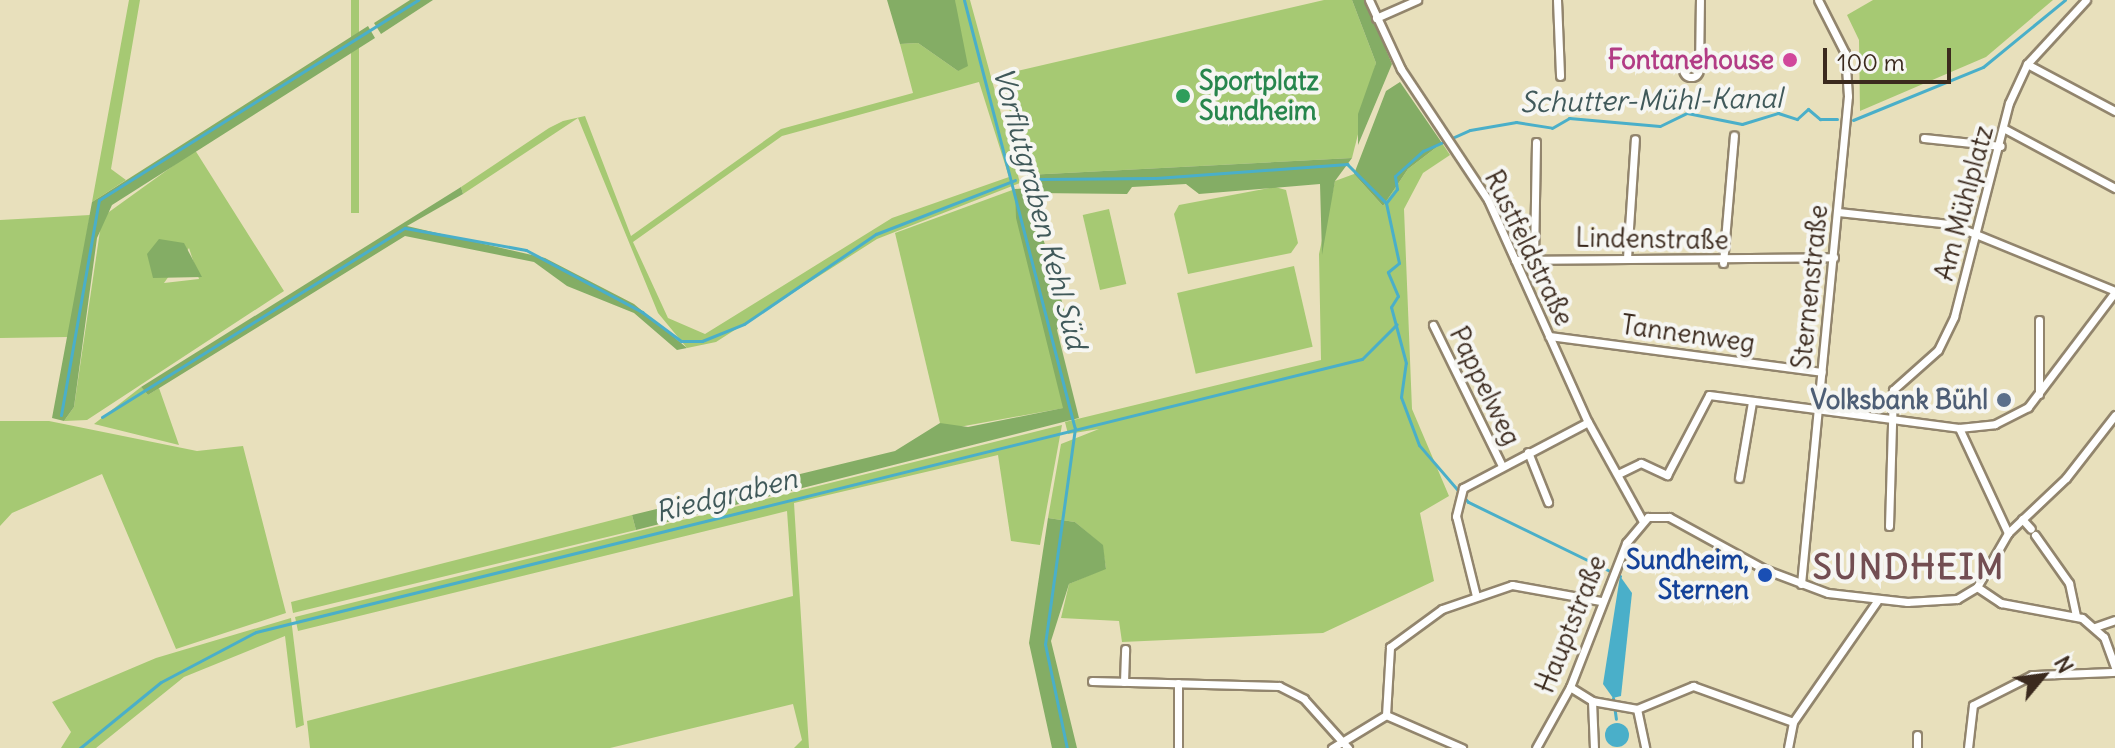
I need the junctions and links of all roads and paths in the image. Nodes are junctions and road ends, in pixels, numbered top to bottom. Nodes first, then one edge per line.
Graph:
1 (1369, 0) edge
2 (1417, 0) edge
3 (1557, 0) edge
4 (1700, 0) edge
5 (1818, 0) edge
6 (2086, 0) edge
7 (1376, 18) junction
8 (2027, 64) junction
9 (1699, 69) dead end
10 (1560, 76) dead end
11 (2115, 111) edge
12 (2005, 129) junction
13 (1734, 135) dead end
14 (1924, 138) dead end
15 (1635, 139) dead end
16 (1536, 142) dead end
17 (2001, 146) junction
18 (2115, 188) edge
19 (1838, 212) junction
20 (1976, 234) junction
21 (1834, 257) junction
22 (1534, 258) junction
23 (1627, 258) junction
24 (1515, 260) junction
25 (1723, 263) junction
26 (2115, 292) edge
27 (2039, 320) dead end
28 (1433, 325) dead end
29 (1549, 336) junction
30 (1822, 372) junction
31 (2039, 394) junction
32 (1752, 402) junction
33 (1816, 413) junction
34 (2115, 415) edge
35 (1892, 418) junction
36 (1588, 422) junction
37 (1959, 428) junction
38 (1528, 452) junction
39 (1501, 464) junction
40 (1618, 474) junction
41 (1739, 478) dead end
42 (1548, 502) dead end
43 (2022, 519) junction
44 (1642, 520) junction
45 (1889, 526) dead end
46 (2008, 533) junction
47 (1801, 584) junction
48 (1977, 587) junction
49 (1476, 596) junction
50 (1601, 601) junction
51 (1877, 601) junction
52 (2076, 615) junction
53 (2115, 620) edge
54 (2095, 627) junction
55 (1125, 649) dead end
56 (2115, 670) edge
57 (1092, 681) dead end
58 (1124, 682) junction
59 (1178, 683) junction
60 (1570, 687) junction
61 (1592, 701) junction
62 (1637, 709) junction
63 (1386, 715) junction
64 (1793, 722) junction
65 (1917, 735) dead end
66 (1346, 745) edge
67 (1178, 748) edge
68 (1332, 748) edge
69 (1462, 748) edge
70 (1536, 748) edge
71 (1594, 748) edge
72 (1645, 748) edge
73 (1788, 748) edge
74 (1917, 748) edge
75 (1968, 748) edge

1 - 7 street, Rustfeldstraße
2 - 7 street
3 - 10 street
4 - 9 street
5 - 19 street, Sternenstraße
6 - 8 street, Am Mühlplatz
7 - 24 street, Rustfeldstraße
8 - 11 street
8 - 12 street, Am Mühlplatz
12 - 17 street, Am Mühlplatz
12 - 18 street
13 - 25 street
14 - 17 street
15 - 23 street
16 - 22 street
17 - 20 street, Am Mühlplatz
19 - 20 street
19 - 21 street, Sternenstraße
20 - 26 street
20 - 35 street, Am Mühlplatz
21 - 25 street, Lindenstraße
21 - 30 street, Sternenstraße
22 - 23 street, Lindenstraße
22 - 24 street, Lindenstraße
23 - 25 street, Lindenstraße
24 - 29 street, Rustfeldstraße
26 - 31 street
27 - 31 street
28 - 39 street, Pappelweg
29 - 30 street, Tannenweg
29 - 36 street, Rustfeldstraße
30 - 33 street, Sternenstraße
31 - 37 street
32 - 33 street
32 - 40 street
32 - 41 street
33 - 35 street
33 - 47 street, Sternenstraße
34 - 43 street
35 - 37 street
35 - 45 street, Am Mühlplatz
36 - 38 street
36 - 40 street, Rustfeldstraße
37 - 46 street
38 - 39 street
38 - 42 street
39 - 49 street
40 - 44 street, Rustfeldstraße
43 - 46 street
43 - 52 street
44 - 47 street
44 - 50 street, Hauptstraße
46 - 48 street
47 - 51 street
48 - 51 street
48 - 52 street
49 - 50 street
49 - 63 street
50 - 60 street, Hauptstraße
51 - 64 street
52 - 54 street
53 - 54 street
54 - 56 street
55 - 58 street
56 - 75 street
57 - 58 street
58 - 59 street
59 - 66 street
59 - 67 street
60 - 61 street
60 - 70 street, Hauptstraße
61 - 62 street
61 - 71 street
62 - 64 street
62 - 72 street
63 - 66 street
63 - 69 street
64 - 73 street
65 - 74 street
66 - 68 street

